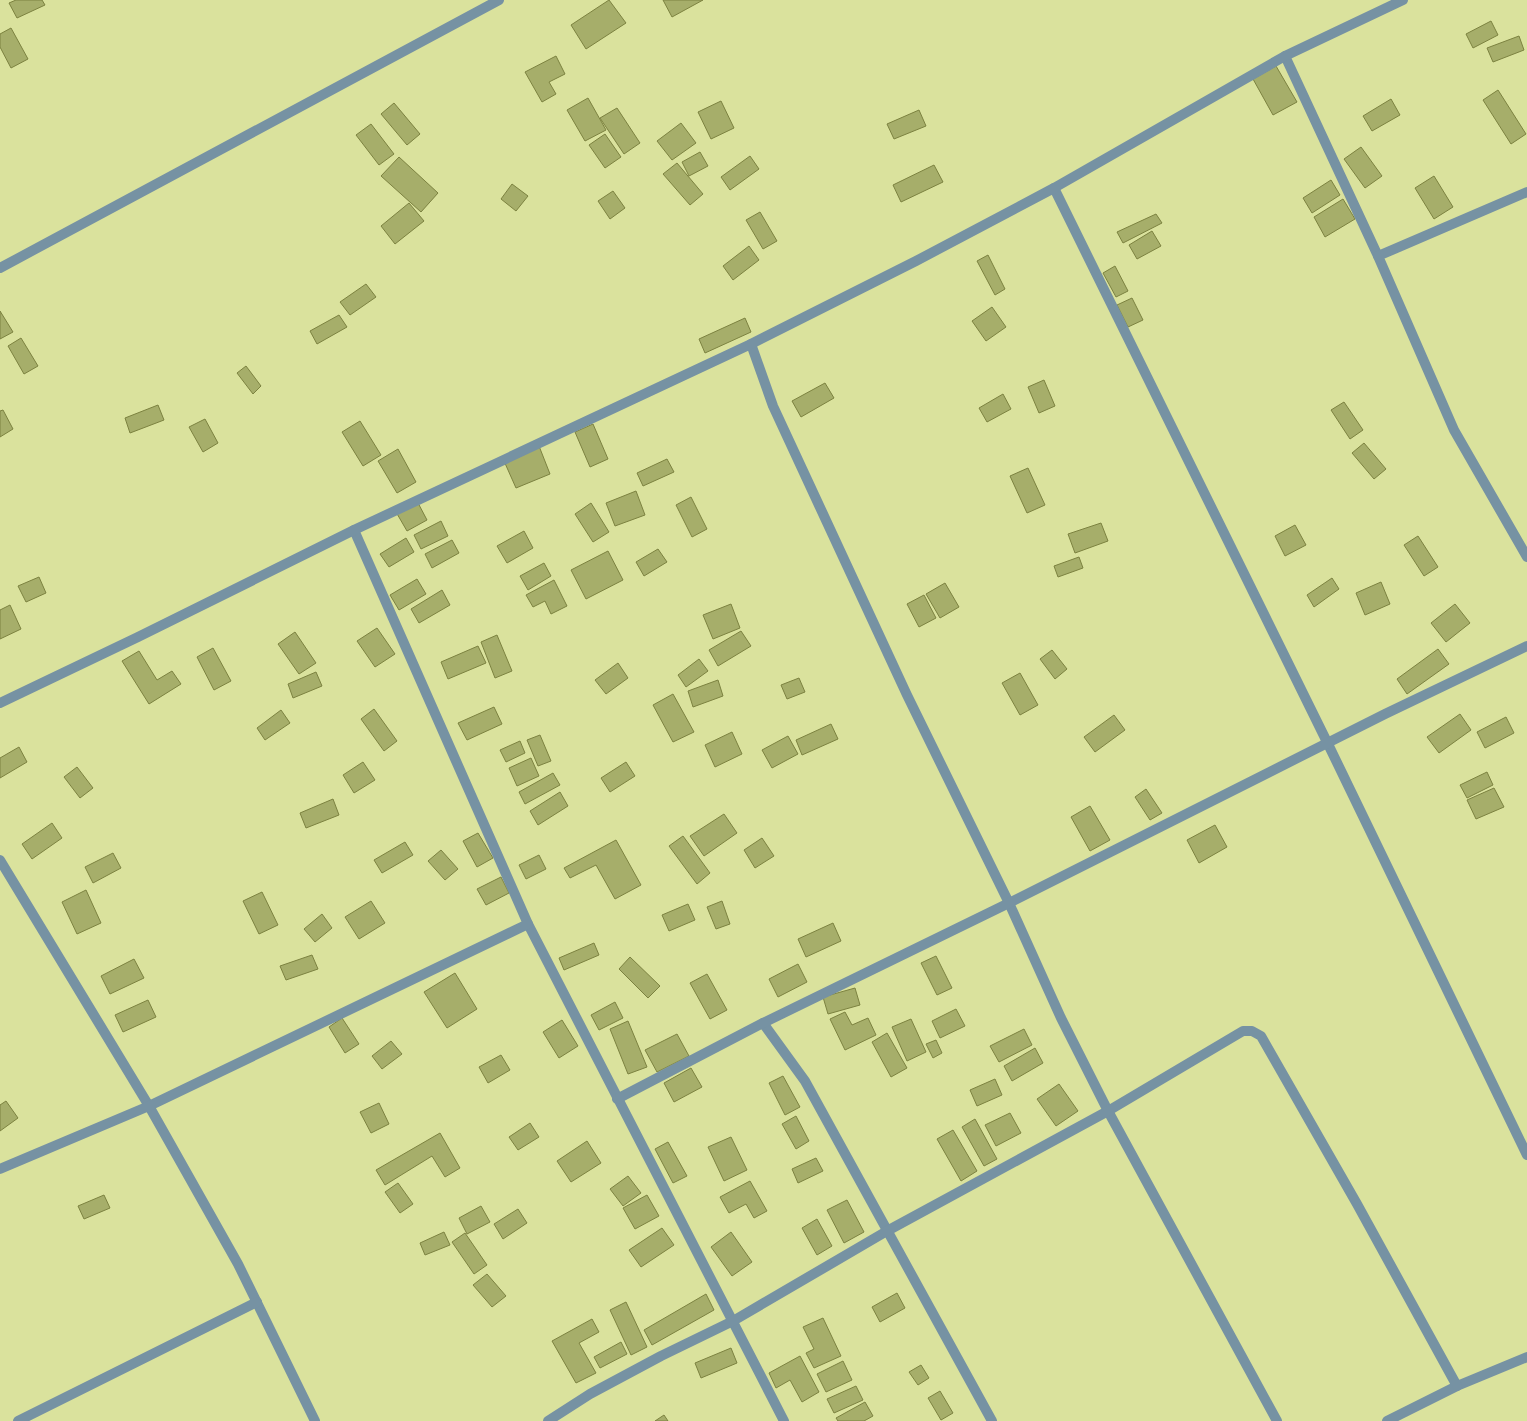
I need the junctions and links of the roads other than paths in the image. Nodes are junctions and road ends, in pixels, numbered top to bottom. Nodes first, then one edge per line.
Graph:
1 (499, 0) edge
2 (1403, 0) edge
3 (1285, 56) junction
4 (1054, 188) junction
5 (1527, 192) edge
6 (1378, 256) junction
7 (0, 268) edge
8 (751, 344) junction
9 (354, 530) junction
10 (1527, 557) edge
11 (1527, 646) edge
12 (0, 703) edge
13 (1328, 744) junction
14 (0, 860) edge
15 (1008, 903) junction
16 (528, 924) junction
17 (763, 1023) junction
18 (617, 1099) junction
19 (148, 1106) junction
20 (1108, 1110) junction
21 (1527, 1155) edge
22 (0, 1169) edge
23 (887, 1231) junction
24 (257, 1302) junction
25 (733, 1321) junction
26 (1527, 1357) edge
27 (1457, 1386) junction
28 (18, 1421) edge
29 (315, 1421) edge
30 (548, 1421) edge
31 (784, 1421) edge
32 (992, 1421) edge
33 (1277, 1421) edge
34 (1387, 1421) edge

1 - 7 street
2 - 3 street
3 - 4 street
3 - 6 street
4 - 8 street
4 - 13 street
5 - 6 street
6 - 10 street
8 - 9 street
8 - 15 street
9 - 12 street
9 - 16 street
11 - 13 street
13 - 15 street
13 - 21 street
14 - 19 street
15 - 17 street
15 - 20 street
16 - 18 street
16 - 19 street
17 - 18 street
17 - 23 street
18 - 25 street
19 - 22 street
19 - 24 street
20 - 23 street
20 - 27 street
20 - 33 street
23 - 25 street
23 - 32 street
24 - 28 street
24 - 29 street
25 - 30 street
25 - 31 street
26 - 27 street
27 - 34 street

